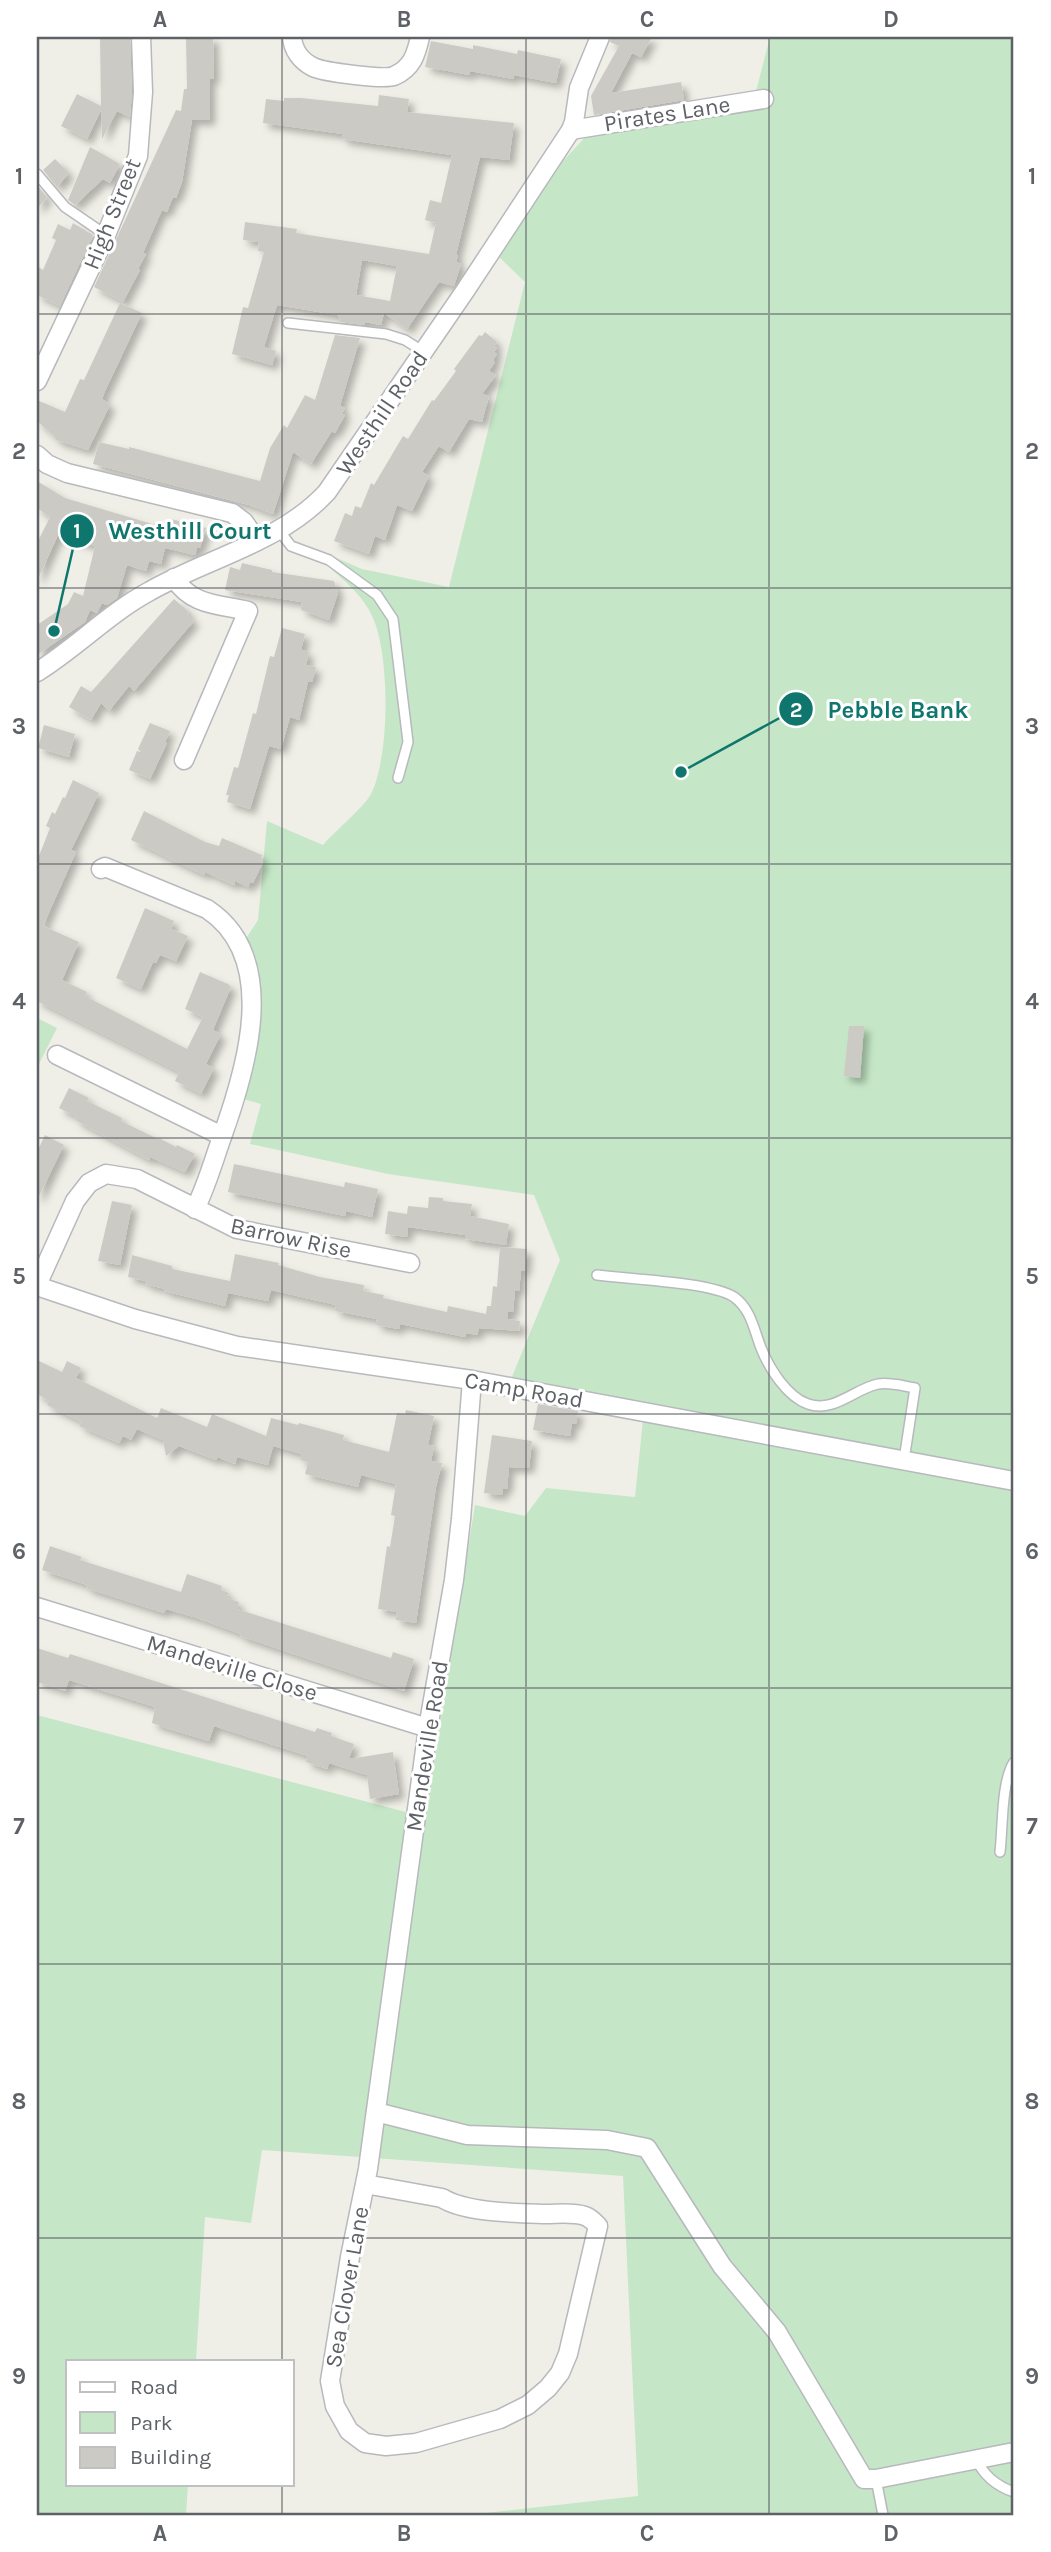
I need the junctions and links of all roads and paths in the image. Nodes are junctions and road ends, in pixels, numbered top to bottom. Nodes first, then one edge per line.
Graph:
1 (141, 37) edge
2 (292, 37) edge
3 (419, 37) edge
4 (600, 37) edge
5 (764, 99) dead end
6 (571, 130) junction
7 (37, 174) edge
8 (106, 235) junction
9 (288, 323) dead end
10 (424, 352) junction
11 (37, 381) edge
12 (37, 456) edge
13 (278, 529) junction
14 (257, 541) junction
15 (174, 578) junction
16 (37, 672) edge
17 (184, 760) dead end
18 (398, 778) dead end
19 (101, 869) dead end
20 (57, 1055) dead end
21 (222, 1136) junction
22 (195, 1209) junction
23 (410, 1263) dead end
24 (597, 1275) dead end
25 (37, 1285) edge
26 (472, 1380) junction
27 (904, 1460) junction
28 (1014, 1481) edge
29 (37, 1606) edge
30 (428, 1728) junction
31 (1014, 1762) edge
32 (1000, 1852) dead end
33 (376, 2112) junction
34 (365, 2184) junction
35 (1014, 2452) edge
36 (976, 2459) junction
37 (876, 2479) junction
38 (1014, 2492) edge
39 (883, 2515) edge

1 - 8 street, High Street
2 - 3 street
4 - 6 street, Westhill Road
5 - 6 street, Pirates Lane
6 - 10 street, Westhill Road
7 - 8 lane
8 - 11 street, High Street
9 - 10 lane
10 - 13 street, Westhill Road
12 - 14 street
13 - 14 street, Westhill Road
13 - 18 lane
14 - 15 street, Westhill Road
15 - 16 street, Westhill Road
15 - 17 street
19 - 21 street
20 - 21 street
21 - 22 street
22 - 23 street, Barrow Rise
22 - 25 street, Barrow Rise
24 - 27 lane
25 - 26 street, Camp Road
26 - 27 street, Camp Road
26 - 30 street, Mandeville Road
27 - 28 street, Camp Road
29 - 30 street, Mandeville Close
30 - 33 street, Mandeville Road
31 - 32 lane
33 - 34 street, Sea Clover Lane
33 - 37 street
34 - 34 street, Sea Clover Lane
35 - 36 street
36 - 37 street
36 - 38 lane
37 - 39 lane

